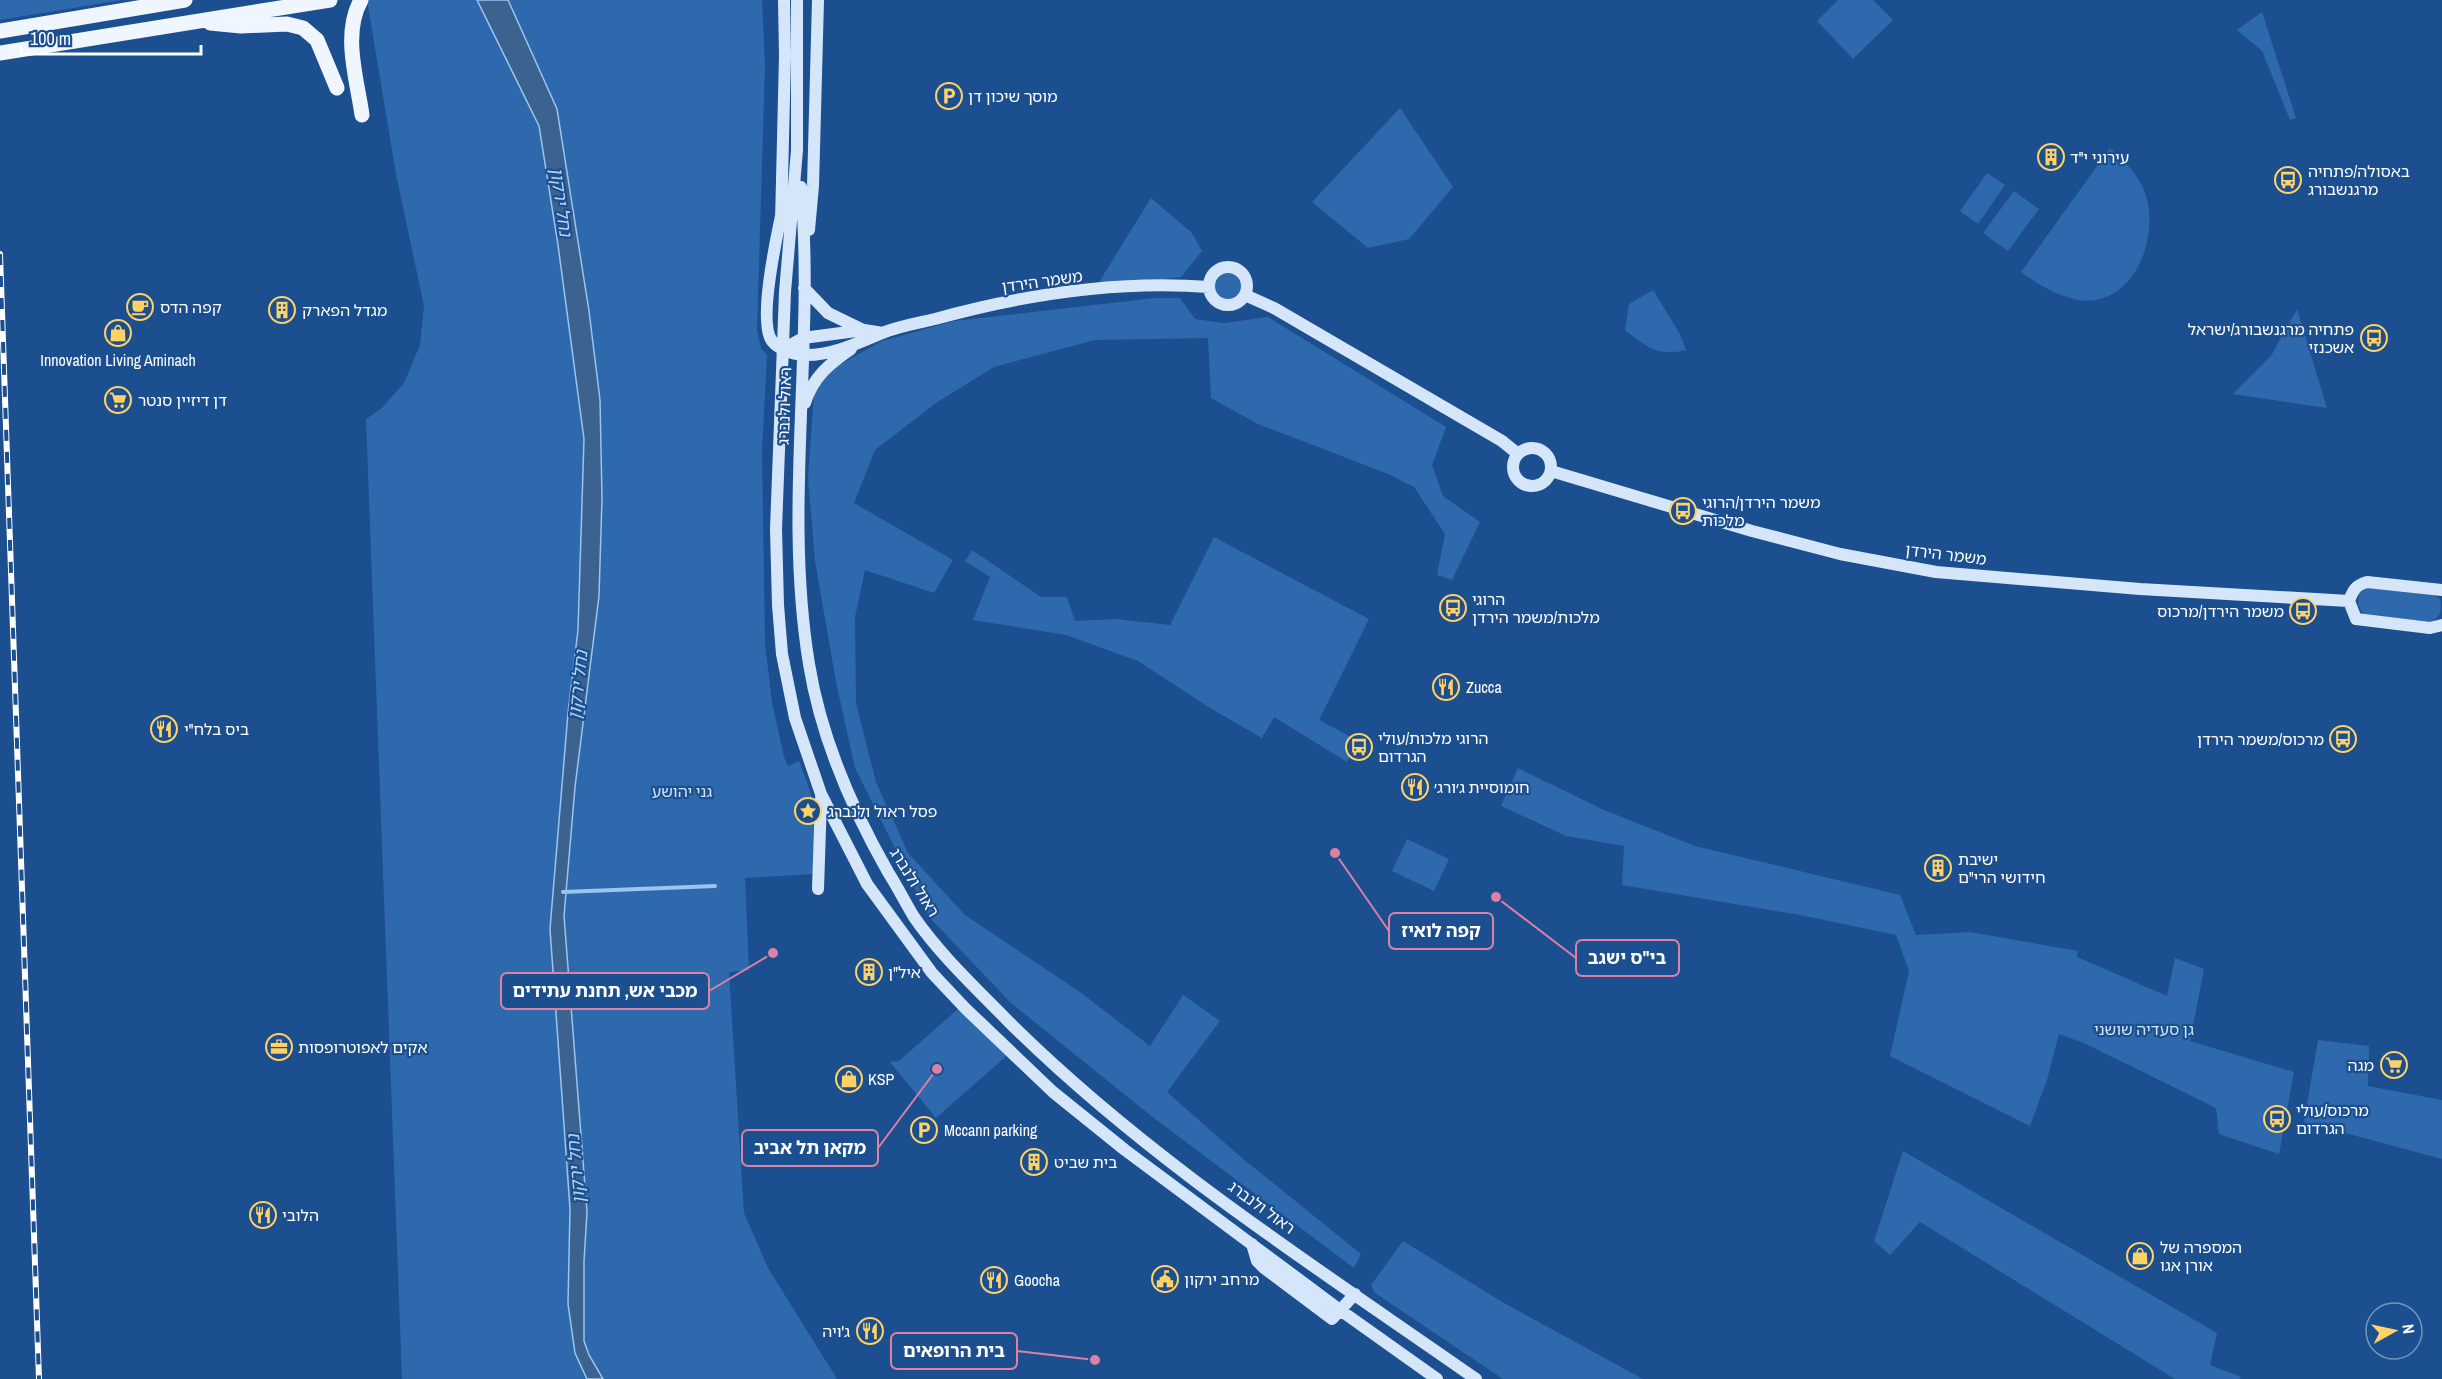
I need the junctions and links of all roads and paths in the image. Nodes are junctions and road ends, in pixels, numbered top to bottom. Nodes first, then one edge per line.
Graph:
1 (185, 0) edge
2 (330, 0) edge
3 (361, 0) edge
4 (784, 0) edge
5 (797, 0) edge
6 (818, 0) edge
7 (195, 20) junction
8 (0, 32) edge
9 (0, 53) edge
10 (337, 88) dead end
11 (362, 115) dead end
12 (797, 150) junction
13 (780, 216) junction
14 (805, 249) junction
15 (1209, 287) junction
16 (804, 288) junction
17 (785, 292) junction
18 (1245, 295) junction
19 (864, 330) junction
20 (883, 333) junction
21 (803, 338) junction
22 (860, 344) junction
23 (783, 349) junction
24 (803, 355) junction
25 (799, 427) junction
26 (1518, 454) junction
27 (1551, 471) junction
28 (2442, 590) edge
29 (2349, 601) junction
30 (2442, 625) edge
31 (821, 794) junction
32 (818, 889) dead end
33 (1355, 1294) junction
34 (1340, 1310) junction
35 (1437, 1379) edge
36 (1476, 1379) edge

1 - 8 main road
2 - 7 main road
3 - 11 main road
4 - 13 street
5 - 12 street, ראול ולנברג
6 - 14 street
7 - 9 main road
7 - 10 main road
12 - 14 street, ראול ולנברג
12 - 17 street, ראול ולנברג
13 - 17 street
13 - 23 street
14 - 16 street, ראול ולנברג
15 - 18 street
15 - 18 street
15 - 20 street, משמר הירדן
16 - 19 street
16 - 21 street, ראול ולנברג
17 - 23 street, ראול ולנברג
18 - 26 street
19 - 20 street, משמר הירדן
19 - 21 street, משמר הירדן
20 - 22 street, משמר הירדן
21 - 23 street, משמר הירדן
21 - 24 street, ראול ולנברג
22 - 24 street, משמר הירדן
22 - 25 street
23 - 24 street, משמר הירדן
23 - 31 street, ראול ולנברג
24 - 25 street, ראול ולנברג
25 - 33 street, ראול ולנברג
26 - 27 street
26 - 27 street
27 - 29 street, משמר הירדן
28 - 29 street
29 - 30 street
31 - 32 street
31 - 34 street, ראול ולנברג
33 - 34 street
33 - 36 street, ראול ולנברג
34 - 35 street

